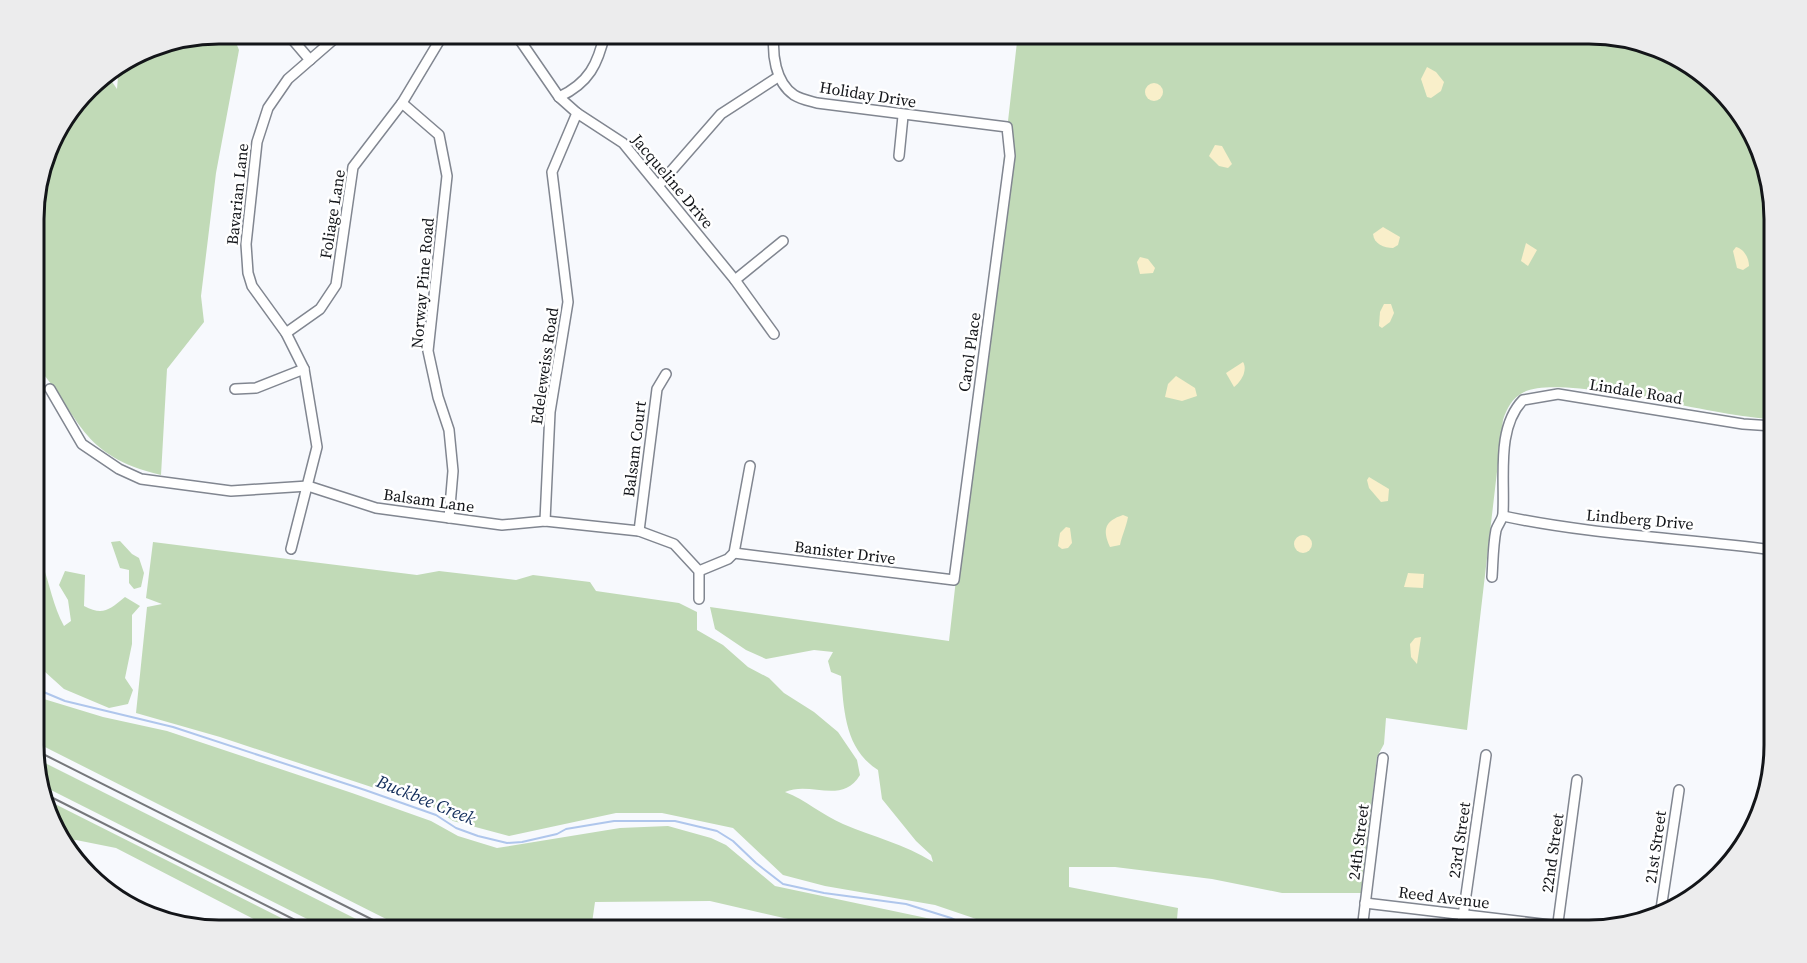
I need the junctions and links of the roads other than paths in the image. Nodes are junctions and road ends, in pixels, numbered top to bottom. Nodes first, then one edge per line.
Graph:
1 (296, 44) edge
2 (328, 44) edge
3 (437, 44) edge
4 (523, 44) edge
5 (603, 44) edge
6 (772, 44) edge
7 (310, 60) junction
8 (778, 77) junction
9 (560, 97) junction
10 (402, 103) junction
11 (577, 113) junction
12 (903, 116) junction
13 (1007, 127) joint
14 (899, 156) dead end
15 (658, 185) junction
16 (783, 241) dead end
17 (735, 280) junction
18 (286, 333) junction
19 (774, 334) dead end
20 (304, 369) junction
21 (666, 374) dead end
22 (50, 389) dead end
23 (235, 389) dead end
24 (1764, 425) edge
25 (750, 465) dead end
26 (308, 486) junction
27 (1503, 516) junction
28 (449, 518) junction
29 (544, 521) junction
30 (639, 531) junction
31 (291, 549) dead end
32 (1764, 549) edge
33 (734, 553) junction
34 (699, 571) junction
35 (1492, 577) dead end
36 (954, 580) joint
37 (699, 599) dead end
38 (1486, 755) dead end
39 (1383, 758) dead end
40 (1577, 780) dead end
41 (1679, 790) dead end
42 (1663, 902) edge
43 (1365, 903) junction
44 (1463, 914) junction
45 (1363, 919) edge
46 (1462, 919) edge
47 (1500, 919) edge
48 (1558, 919) edge

1 - 7 street
2 - 7 street, Bavarian Lane
3 - 10 street, Foliage Lane
4 - 9 street, Jacqueline Drive
5 - 9 street
6 - 8 street
7 - 18 street, Bavarian Lane
8 - 12 street, Holiday Drive
8 - 15 street
9 - 11 street, Jacqueline Drive
10 - 18 street, Foliage Lane
10 - 28 street, Norway Pine Road
11 - 15 street, Jacqueline Drive
11 - 29 street, Edeleweiss Road
12 - 13 street, Holiday Drive
12 - 14 street
13 - 36 street, Carol Place
15 - 17 street, Jacqueline Drive
16 - 17 street
17 - 19 street, Jacqueline Drive
18 - 20 street, Bavarian Lane
20 - 23 street
20 - 26 street, Bavarian Lane
21 - 30 street, Balsam Court
22 - 26 street, Balsam Lane
24 - 27 street, Lindale Road
25 - 33 street
26 - 28 street, Balsam Lane
26 - 31 street, Bavarian Lane
27 - 32 street, Lindberg Drive
27 - 35 street
28 - 29 street, Balsam Lane
29 - 30 street, Balsam Lane
30 - 34 street, Balsam Lane
33 - 34 street
33 - 36 street, Banister Drive
34 - 37 street
38 - 44 street, 23rd Street
39 - 43 street, 24th Street
40 - 48 street, 22nd Street
41 - 42 street, 21st Street
43 - 44 street, Reed Avenue
43 - 45 street, 24th Street
44 - 46 street, 23rd Street
44 - 47 street, Reed Avenue

